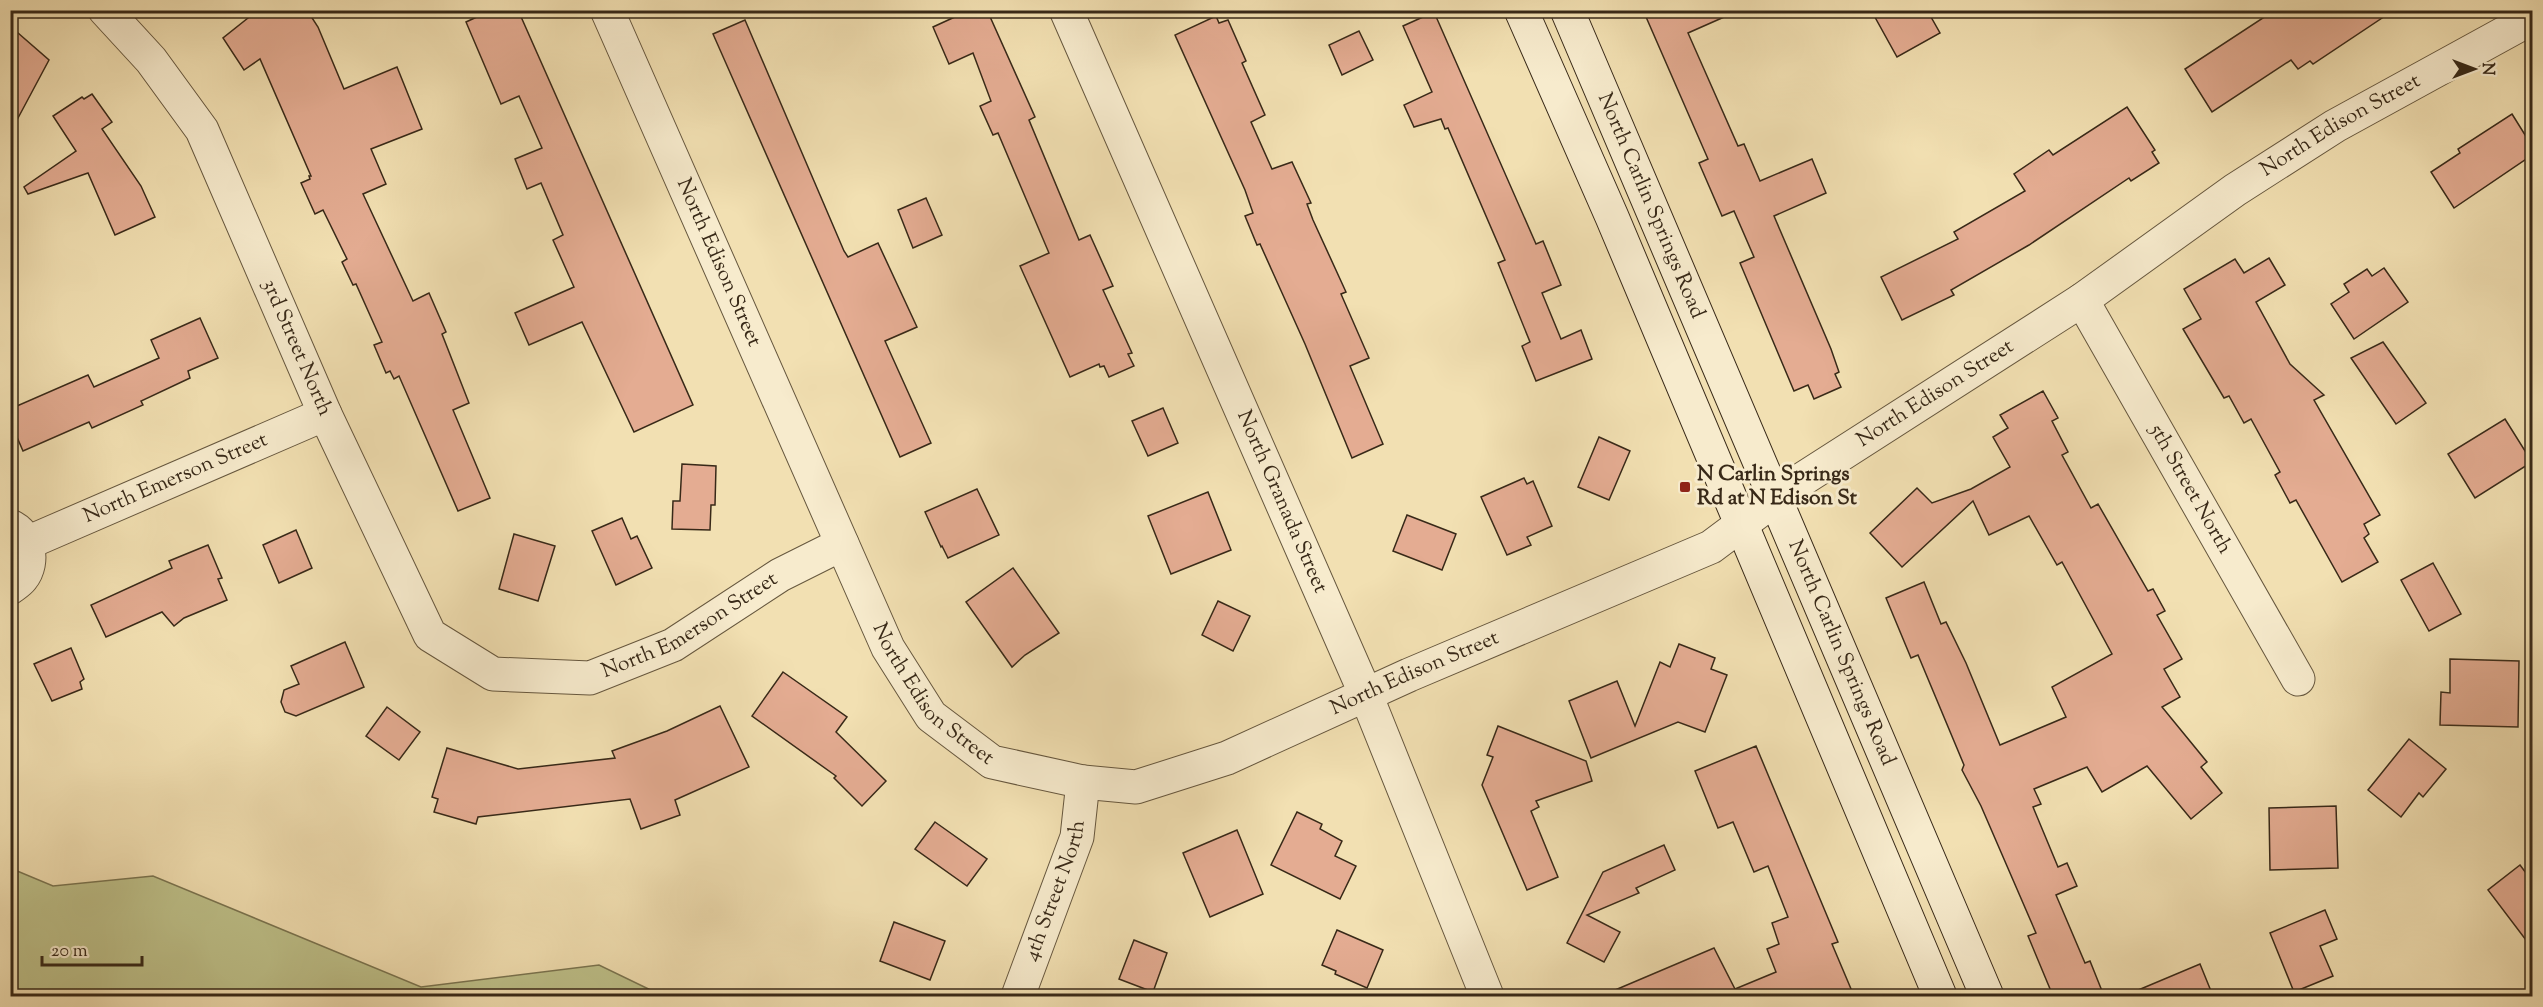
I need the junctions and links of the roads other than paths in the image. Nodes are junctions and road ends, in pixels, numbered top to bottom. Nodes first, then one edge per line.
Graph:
1 (105, 10) edge
2 (607, 10) edge
3 (1066, 10) edge
4 (1521, 10) edge
5 (1567, 10) edge
6 (2532, 18) edge
7 (2082, 300) junction
8 (324, 414) junction
9 (1775, 498) junction
10 (1741, 523) junction
11 (19, 534) edge
12 (842, 544) junction
13 (10, 588) edge
14 (493, 674) joint
15 (2298, 678) dead end
16 (1366, 695) junction
17 (1083, 782) junction
18 (1018, 996) edge
19 (1487, 996) edge
20 (1940, 996) edge
21 (1987, 996) edge

1 - 8 street, 3rd Street North
2 - 12 street, North Edison Street
3 - 16 street, North Granada Street
4 - 10 street, North Carlin Springs Road
5 - 9 street, North Carlin Springs Road
6 - 7 street, North Edison Street
7 - 9 street, North Edison Street
7 - 15 street, 5th Street North
8 - 11 street, North Emerson Street
8 - 14 street, 3rd Street North
9 - 10 street, North Edison Street
9 - 21 street, North Carlin Springs Road
10 - 16 street, North Edison Street
10 - 20 street, North Carlin Springs Road
11 - 13 street, North Emerson Street
12 - 14 street, North Emerson Street
12 - 17 street, North Edison Street
16 - 17 street, North Edison Street
16 - 19 street, North Granada Street
17 - 18 street, 4th Street North

